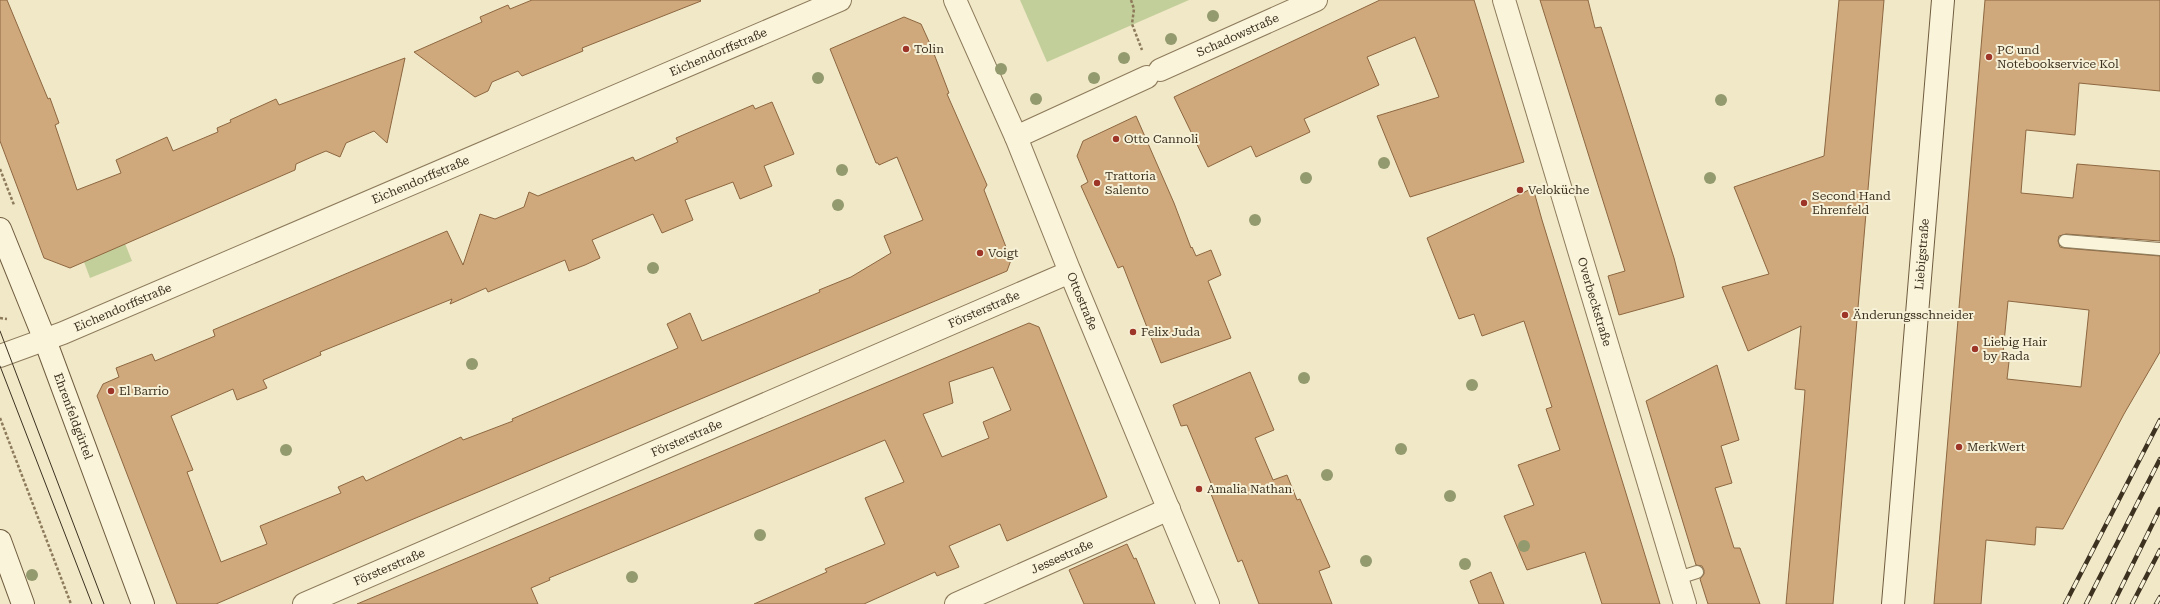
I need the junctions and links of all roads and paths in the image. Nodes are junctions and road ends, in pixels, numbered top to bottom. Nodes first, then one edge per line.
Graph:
1 (840, 0) edge
2 (955, 0) edge
3 (1131, 0) edge
4 (1316, 0) edge
5 (1504, 0) edge
6 (1943, 0) edge
7 (1144, 55) dead end
8 (1016, 136) junction
9 (0, 229) edge
10 (2065, 241) dead end
11 (2160, 249) edge
12 (1070, 272) junction
13 (45, 340) junction
14 (0, 356) edge
15 (0, 418) edge
16 (1169, 509) junction
17 (0, 541) edge
18 (24, 604) edge
19 (71, 604) edge
20 (143, 604) edge
21 (304, 604) edge
22 (956, 604) edge
23 (1208, 604) edge
24 (1686, 604) edge
25 (1893, 604) edge

1 - 13 street, Eichendorffstraße
2 - 8 street, Ottostraße
3 - 7 path
4 - 8 street, Schadowstraße
5 - 24 street, Overbeckstraße
6 - 25 street, Liebigstraße
8 - 12 street, Ottostraße
9 - 13 street, Ehrenfeldgürtel
10 - 11 lane
12 - 16 street, Ottostraße
12 - 21 street, Försterstraße
13 - 14 street, Eichendorffstraße
13 - 20 street, Ehrenfeldgürtel
15 - 19 path
16 - 22 street, Jessestraße
16 - 23 street, Ottostraße
17 - 18 street

